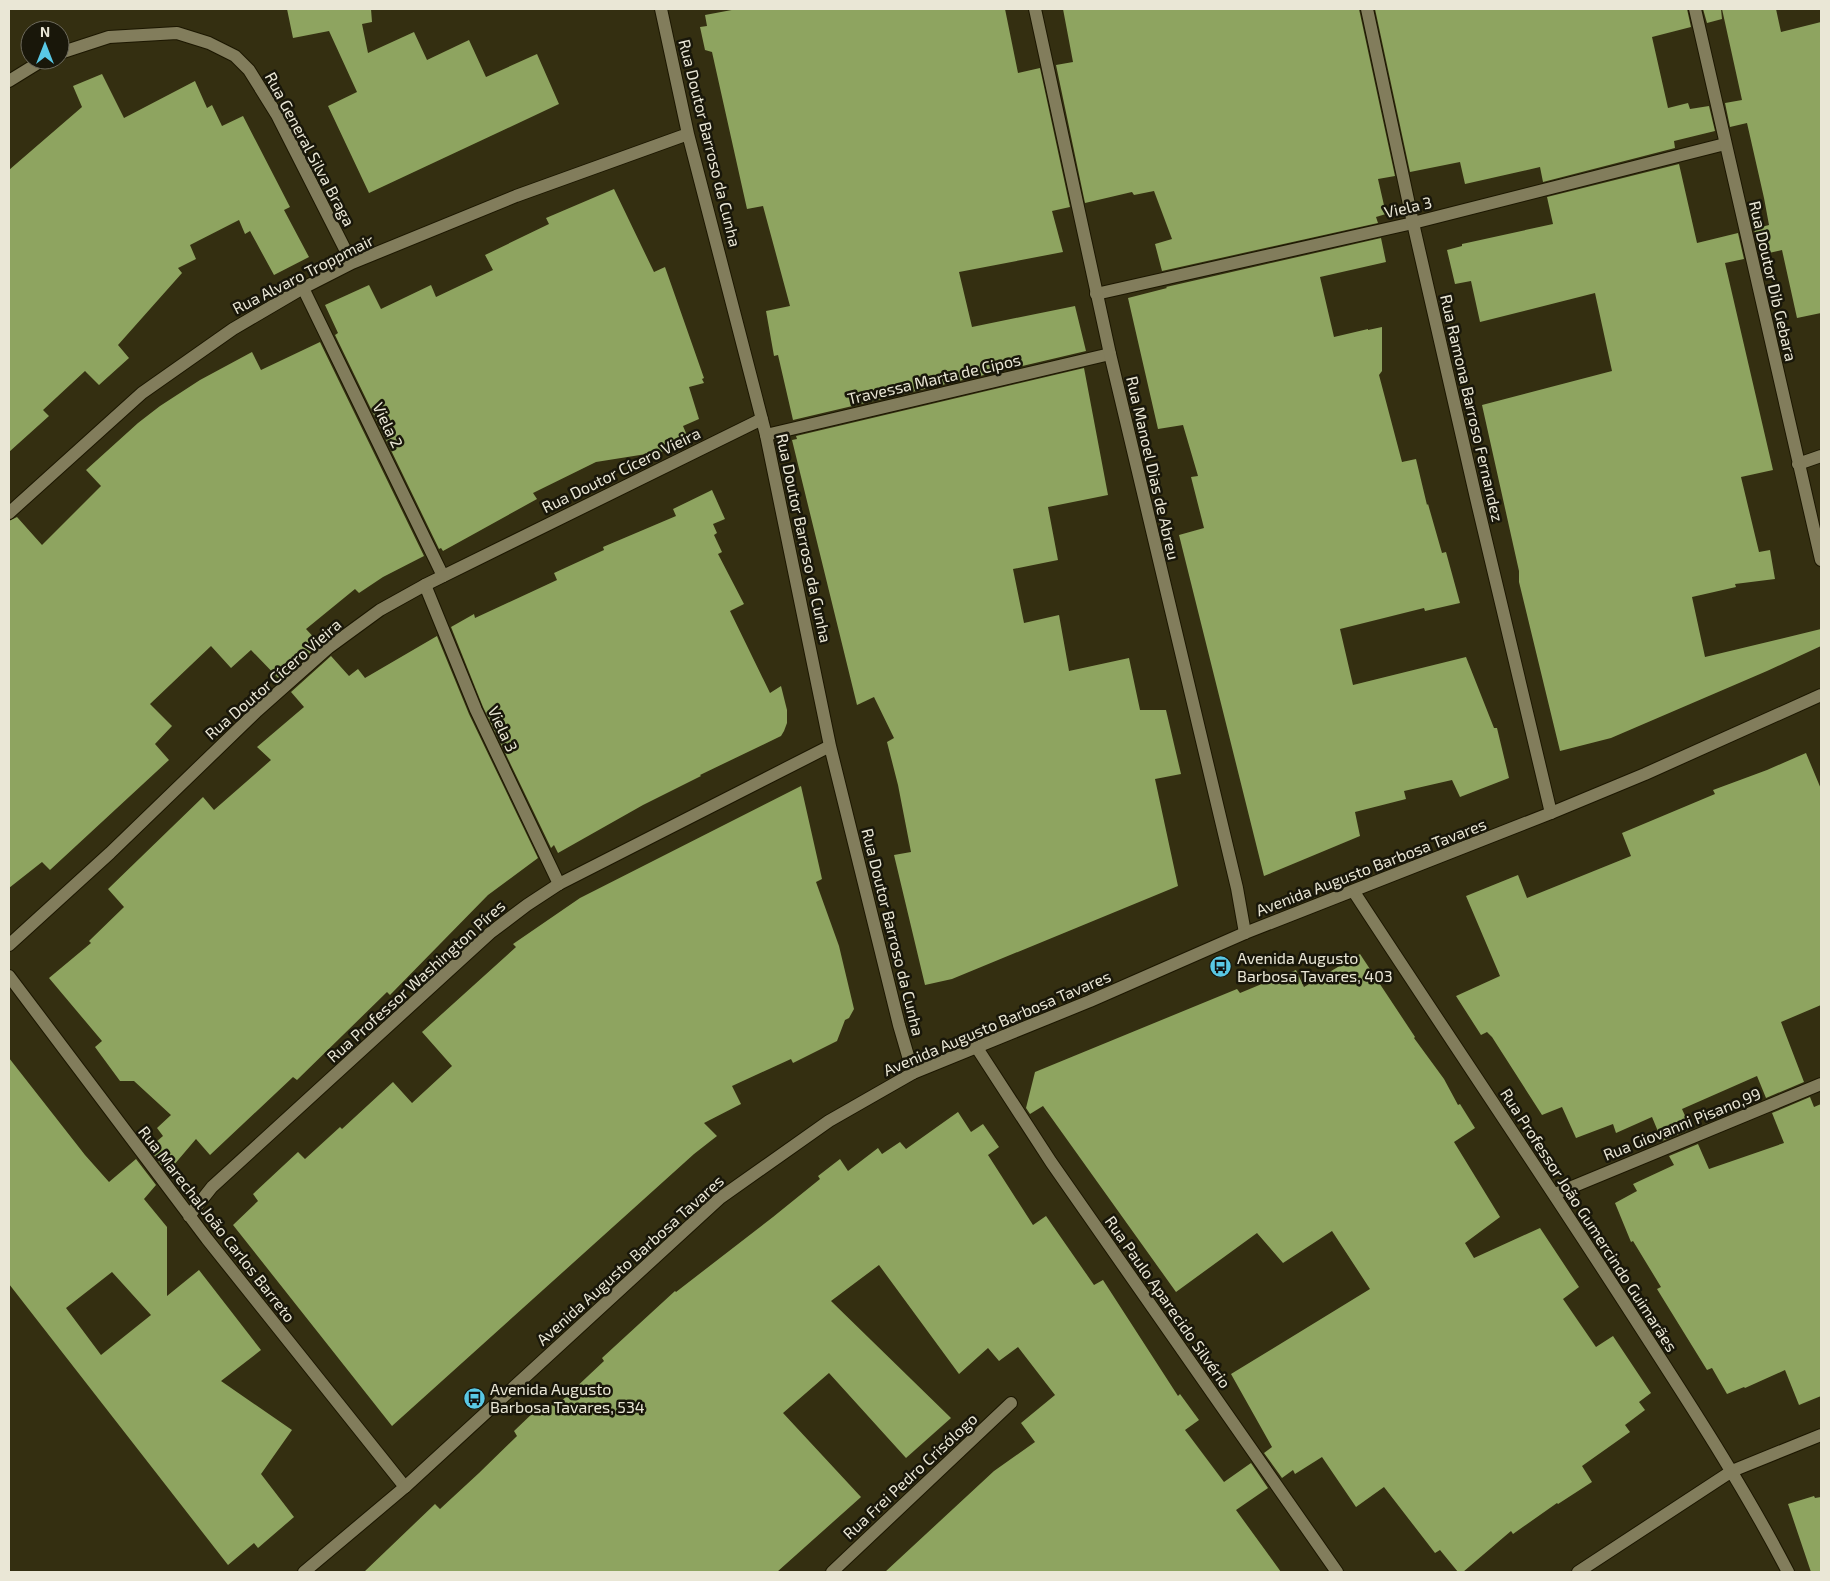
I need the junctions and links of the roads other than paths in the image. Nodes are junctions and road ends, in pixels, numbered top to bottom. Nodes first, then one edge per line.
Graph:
1 (661, 9) edge
2 (1035, 9) edge
3 (1367, 9) edge
4 (1694, 9) edge
5 (70, 50) edge
6 (27, 70) edge
7 (9, 81) edge
8 (688, 134) junction
9 (1725, 144) junction
10 (1413, 222) junction
11 (352, 263) junction
12 (303, 288) junction
13 (1096, 294) junction
14 (1110, 354) junction
15 (762, 419) junction
16 (766, 435) junction
17 (1821, 456) edge
18 (1798, 464) junction
19 (9, 513) edge
20 (1821, 560) edge
21 (443, 576) junction
22 (425, 585) junction
23 (1821, 695) edge
24 (830, 746) junction
25 (1551, 813) junction
26 (560, 884) junction
27 (1354, 892) junction
28 (1245, 933) junction
29 (9, 945) edge
30 (9, 976) edge
31 (977, 1048) junction
32 (913, 1073) junction
33 (1821, 1084) edge
34 (1555, 1194) junction
35 (189, 1216) junction
36 (1011, 1403) dead end
37 (1821, 1435) edge
38 (1732, 1471) junction
39 (405, 1487) junction
40 (304, 1572) edge
41 (832, 1572) edge
42 (1336, 1572) edge
43 (1578, 1572) edge
44 (1788, 1572) edge

1 - 8 street, Rua Doutor Barroso da Cunha
2 - 13 street, Rua Manoel Dias de Abreu
3 - 10 street, Rua Ramona Barroso Fernandez
4 - 9 street, Rua Doutor Dib Gebara
5 - 11 street, Rua General Silva Braga
6 - 7 street
8 - 11 street, Rua Alvaro Troppmair
8 - 15 street, Rua Doutor Barroso da Cunha
9 - 10 street, Viela 3
9 - 18 street, Rua Doutor Dib Gebara
10 - 13 street, Viela 3
10 - 25 street, Rua Ramona Barroso Fernandez
11 - 12 street, Rua Alvaro Troppmair
12 - 19 street, Rua Alvaro Troppmair
12 - 21 street, Viela 2
13 - 14 street, Rua Manoel Dias de Abreu
14 - 16 street, Travessa Marta de Cipos
14 - 28 street, Rua Manoel Dias de Abreu
15 - 16 street, Rua Doutor Barroso da Cunha
15 - 21 street, Rua Doutor Cícero Vieira
16 - 24 street, Rua Doutor Barroso da Cunha
17 - 18 street
18 - 20 street, Rua Doutor Dib Gebara
21 - 22 street, Rua Doutor Cícero Vieira
22 - 26 street, Viela 3
22 - 29 street, Rua Doutor Cícero Vieira
23 - 25 street, Avenida Augusto Barbosa Tavares
24 - 26 street, Rua Professor Washington Píres
24 - 32 street, Rua Doutor Barroso da Cunha
25 - 27 street, Avenida Augusto Barbosa Tavares
26 - 35 street, Rua Professor Washington Píres
27 - 28 street, Avenida Augusto Barbosa Tavares
27 - 34 street, Rua Professor João Gumercindo Guimarães
28 - 31 street, Avenida Augusto Barbosa Tavares
30 - 35 street, Rua Marechal João Carlos Barreto
31 - 32 street, Avenida Augusto Barbosa Tavares
31 - 42 street, Rua Paulo Aparecido Silvério
32 - 39 street, Avenida Augusto Barbosa Tavares
33 - 34 street, Rua Giovanni Pisano,99
34 - 38 street, Rua Professor João Gumercindo Guimarães
35 - 39 street, Rua Marechal João Carlos Barreto
36 - 41 street, Rua Frei Pedro Crisólogo
37 - 38 street
38 - 43 street
38 - 44 street, Rua Professor João Gumercindo Guimarães
39 - 40 street, Avenida Augusto Barbosa Tavares

